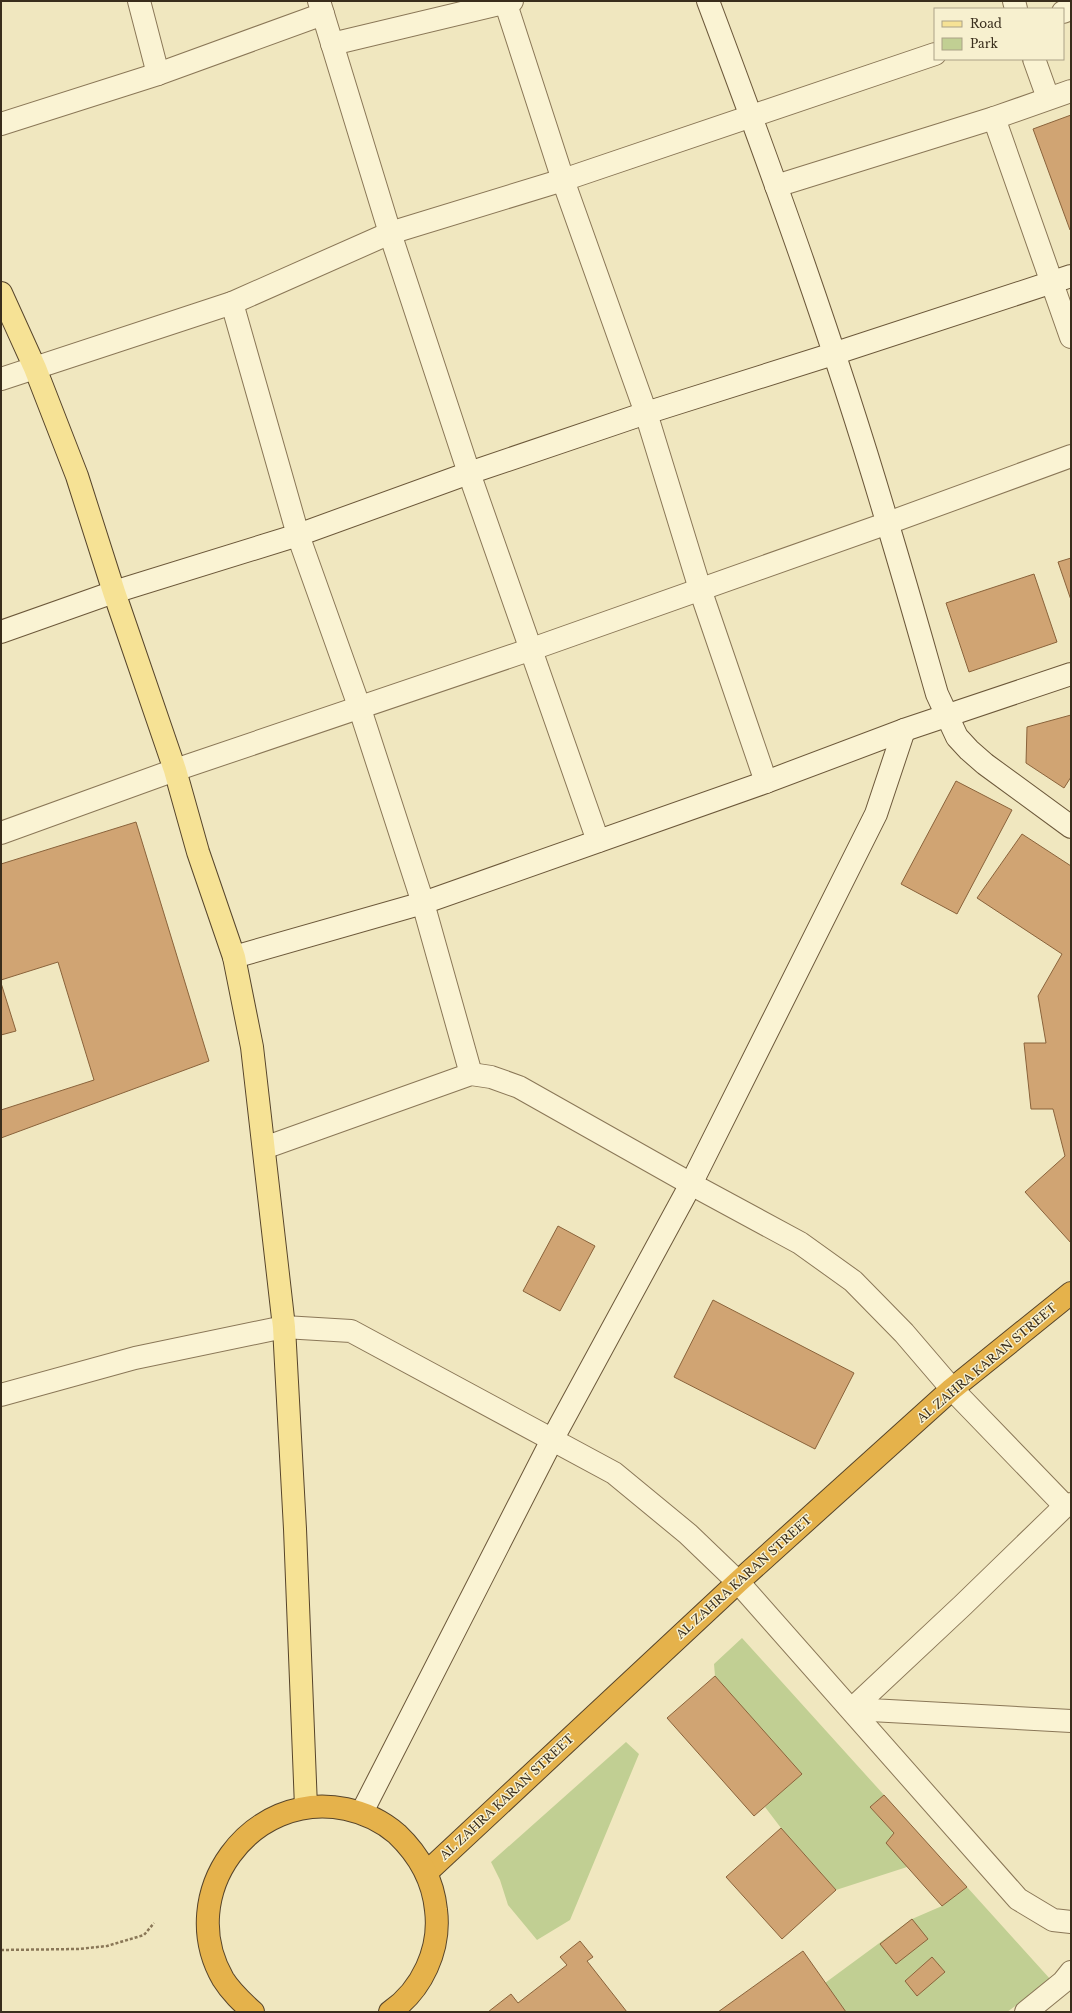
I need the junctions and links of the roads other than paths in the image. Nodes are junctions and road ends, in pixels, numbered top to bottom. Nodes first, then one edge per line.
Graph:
1 (139, 1) edge
2 (708, 1) edge
3 (507, 2) edge
4 (321, 8) edge
5 (332, 44) junction
6 (934, 54) edge
7 (1034, 60) edge
8 (158, 74) junction
9 (1071, 91) edge
10 (1048, 98) junction
11 (751, 115) junction
12 (994, 118) junction
13 (1, 124) edge
14 (563, 180) junction
15 (776, 186) junction
16 (390, 233) junction
17 (1062, 279) edge
18 (1, 293) edge
19 (232, 304) junction
20 (1071, 337) edge
21 (833, 354) junction
22 (35, 368) junction
23 (1, 379) edge
24 (646, 413) junction
25 (1071, 456) edge
26 (468, 473) junction
27 (888, 524) junction
28 (298, 535) junction
29 (700, 589) junction
30 (114, 592) junction
31 (1, 632) edge
32 (532, 649) junction
33 (1071, 674) edge
34 (359, 706) junction
35 (946, 715) junction
36 (904, 730) junction
37 (175, 770) junction
38 (766, 782) junction
39 (1071, 828) edge
40 (1, 833) edge
41 (598, 841) junction
42 (423, 903) junction
43 (234, 957) junction
44 (471, 1074) junction
45 (264, 1148) junction
46 (691, 1184) junction
47 (1071, 1293) edge
48 (284, 1327) junction
49 (952, 1389) junction
50 (1, 1396) edge
51 (552, 1440) junction
52 (1068, 1505) edge
53 (738, 1582) junction
54 (852, 1709) junction
55 (1071, 1721) edge
56 (306, 1807) junction
57 (362, 1812) junction
58 (427, 1872) junction
59 (1071, 1922) edge
60 (1071, 1972) edge
61 (398, 2010) edge
62 (253, 2012) edge
63 (1026, 2012) edge

1 - 8 street
2 - 11 street
3 - 5 street
3 - 14 street
4 - 5 street
4 - 8 street
5 - 16 street
6 - 11 street
7 - 10 street
8 - 13 street
9 - 10 street
10 - 12 street
11 - 14 street
11 - 15 street
12 - 15 street
12 - 17 street
14 - 16 street
14 - 24 street
15 - 21 street
16 - 19 street
16 - 26 street
17 - 20 street
17 - 21 street
18 - 22 main road
19 - 22 street
19 - 28 street
21 - 24 street
21 - 27 street
22 - 23 street
22 - 30 main road
24 - 26 street
24 - 29 street
25 - 27 street
26 - 28 street
26 - 32 street
27 - 29 street
27 - 35 street
28 - 30 street
28 - 34 street
29 - 32 street
29 - 38 street
30 - 31 street
30 - 37 main road
32 - 34 street
32 - 41 street
33 - 35 street
34 - 37 street
34 - 42 street
35 - 36 street
35 - 39 street
36 - 38 street
36 - 46 street
37 - 40 street
37 - 43 main road
38 - 41 street
41 - 42 street
42 - 43 street
42 - 44 street
43 - 45 main road
44 - 45 street
44 - 46 street
45 - 48 main road
46 - 49 street
46 - 51 street
47 - 49 highway, AL ZAHRA KARAN STREET
48 - 50 street
48 - 51 street
48 - 56 main road
49 - 52 street
49 - 53 highway, AL ZAHRA KARAN STREET
51 - 53 street
51 - 57 street
52 - 54 street
53 - 54 street
53 - 58 highway, AL ZAHRA KARAN STREET
54 - 55 street
54 - 59 street
56 - 57 highway
56 - 62 highway
57 - 58 highway
58 - 61 highway
60 - 63 street

